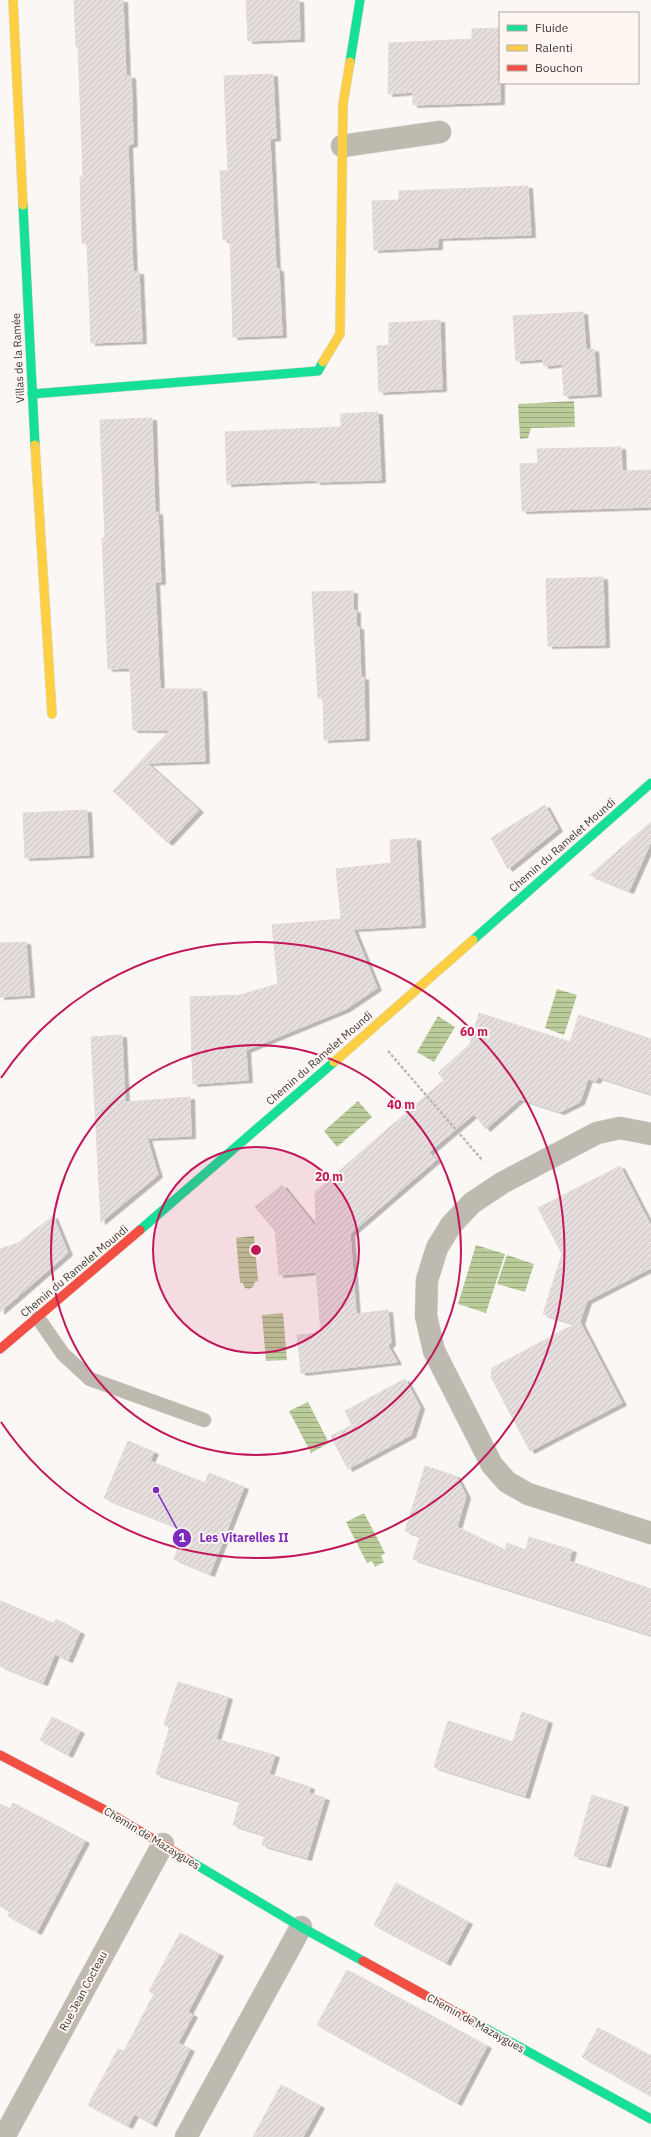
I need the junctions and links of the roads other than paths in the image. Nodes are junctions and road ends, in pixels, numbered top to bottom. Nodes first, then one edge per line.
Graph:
1 (13, 0) edge
2 (360, 0) edge
3 (440, 132) dead end
4 (342, 146) junction
5 (32, 394) junction
6 (52, 714) dead end
7 (651, 783) edge
8 (651, 1134) edge
9 (38, 1318) junction
10 (0, 1349) edge
11 (204, 1420) dead end
12 (651, 1533) edge
13 (0, 1754) edge
14 (162, 1844) junction
15 (301, 1927) junction
16 (651, 2119) edge
17 (4, 2137) edge
18 (186, 2137) edge

1 - 5 street, Villas de la Ramée
2 - 4 street
3 - 4 street
4 - 5 street
5 - 6 street, Villas de la Ramée
7 - 9 street, Chemin du Ramelet Moundi
8 - 12 street
9 - 10 street, Chemin du Ramelet Moundi
9 - 11 lane
13 - 14 street, Chemin de Mazaygues
14 - 15 street, Chemin de Mazaygues
14 - 17 street, Rue Jean Cocteau
15 - 16 street, Chemin de Mazaygues
15 - 18 street

